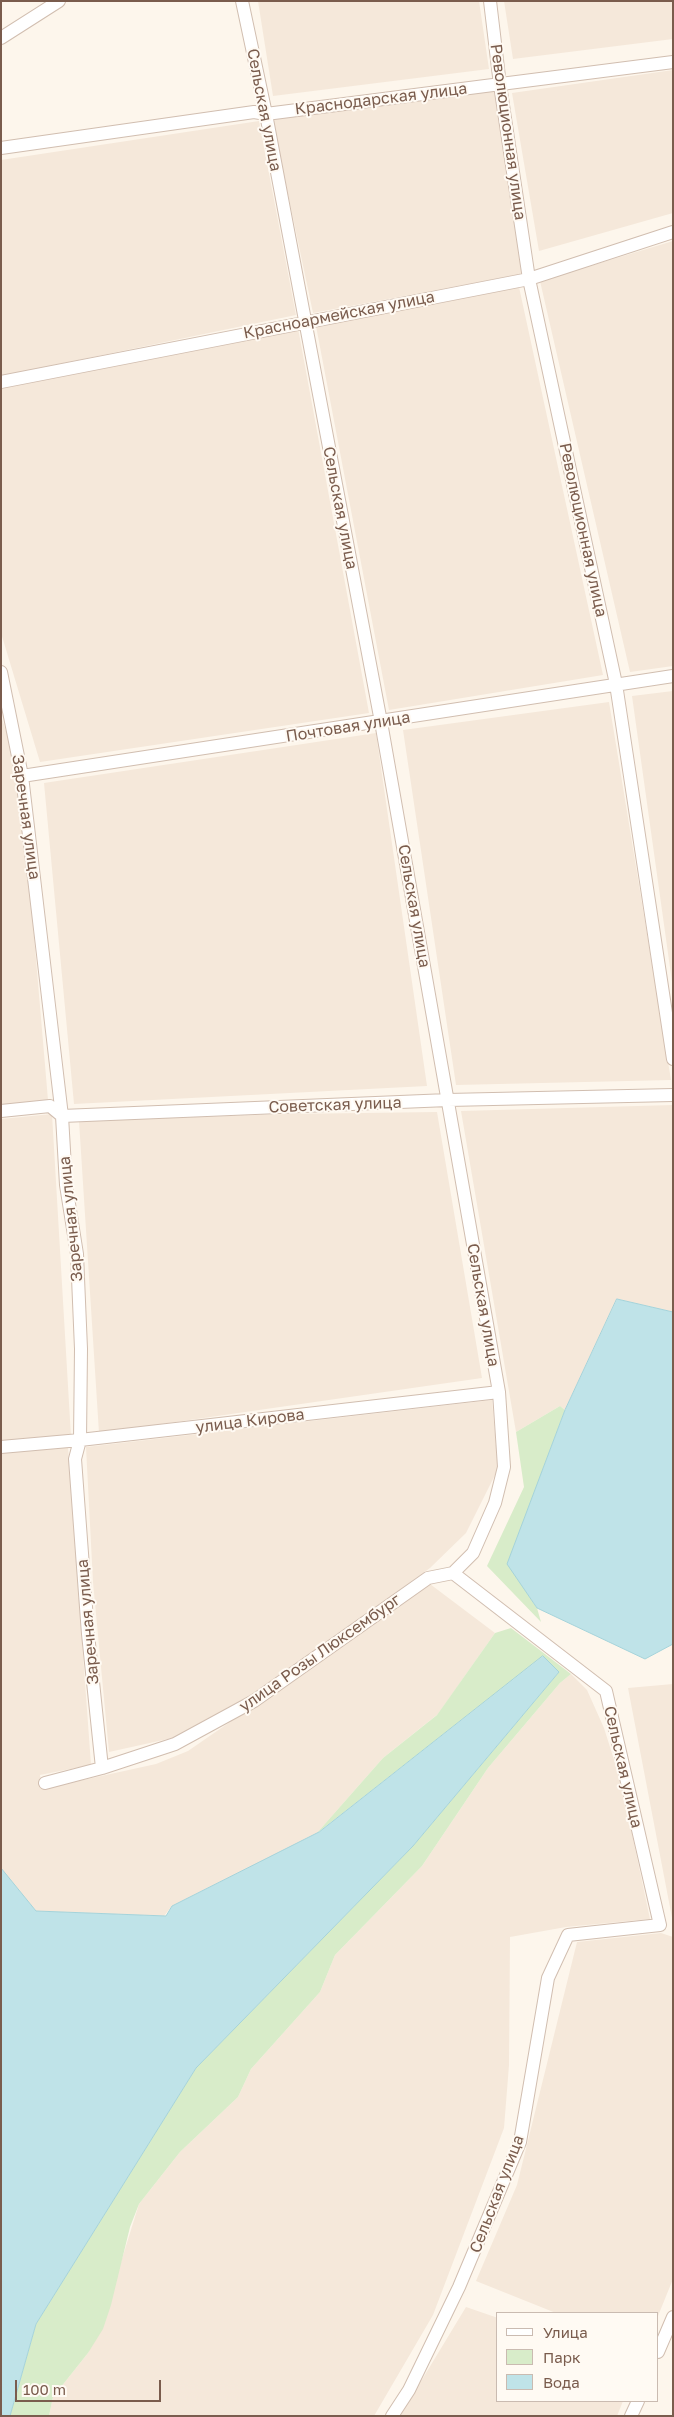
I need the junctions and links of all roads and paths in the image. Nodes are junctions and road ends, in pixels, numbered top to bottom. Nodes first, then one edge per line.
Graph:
1 (59, 1) edge
2 (242, 1) edge
3 (490, 1) edge
4 (1, 38) edge
5 (673, 62) edge
6 (500, 85) junction
7 (266, 114) junction
8 (1, 148) edge
9 (673, 232) edge
10 (529, 278) junction
11 (304, 322) junction
12 (1, 382) edge
13 (1, 672) edge
14 (673, 676) edge
15 (616, 684) junction
16 (381, 722) junction
17 (22, 776) junction
18 (673, 1059) edge
19 (673, 1095) edge
20 (448, 1100) junction
21 (1, 1111) edge
22 (62, 1116) junction
23 (498, 1392) junction
24 (80, 1440) junction
25 (1, 1447) edge
26 (453, 1574) junction
27 (102, 1768) junction
28 (45, 1783) dead end
29 (673, 2317) edge
30 (659, 2350) edge
31 (638, 2402) edge
32 (392, 2416) edge
33 (632, 2416) edge

1 - 4 street
2 - 7 street, Сельская улица
3 - 6 street, Революционная улица
5 - 6 street, Краснодарская улица
6 - 7 street, Краснодарская улица
6 - 10 street, Революционная улица
7 - 8 street, Краснодарская улица
7 - 11 street, Сельская улица
9 - 10 street, Красноармейская улица
10 - 11 street, Красноармейская улица
10 - 15 street, Революционная улица
11 - 12 street, Красноармейская улица
11 - 16 street, Сельская улица
13 - 17 street, Заречная улица
14 - 15 street, Почтовая улица
15 - 16 street, Почтовая улица
15 - 18 street, Революционная улица
16 - 17 street, Почтовая улица
16 - 20 street, Сельская улица
17 - 22 street, Заречная улица
19 - 20 street, Советская улица
20 - 22 street, Советская улица
20 - 23 street, Сельская улица
21 - 22 street, Советская улица
22 - 24 street, Заречная улица
23 - 24 street, улица Кирова
23 - 26 street, Сельская улица
24 - 25 street, улица Кирова
24 - 27 street, Заречная улица
26 - 27 street, улица Розы Люксембург
26 - 32 street, Сельская улица
27 - 28 street, улица Розы Люксембург
29 - 30 street
31 - 33 street

